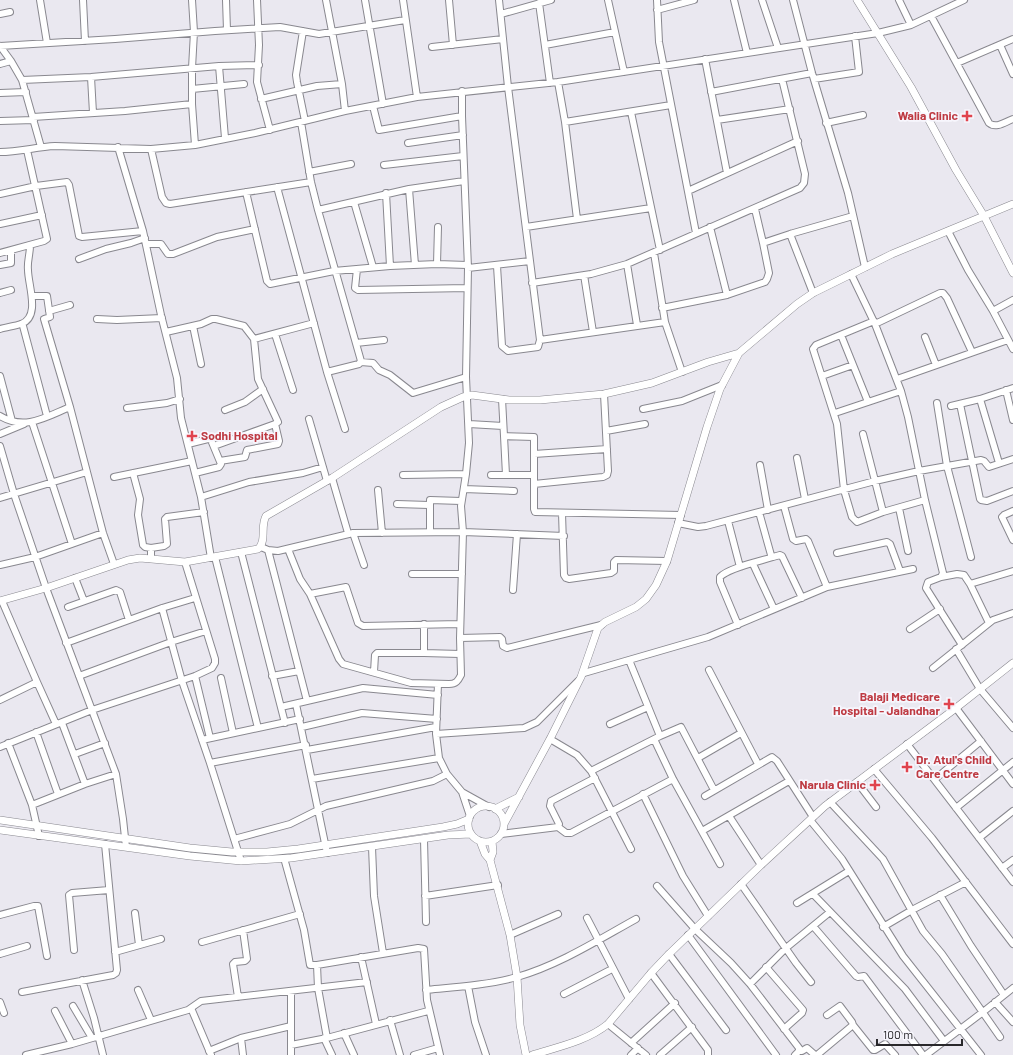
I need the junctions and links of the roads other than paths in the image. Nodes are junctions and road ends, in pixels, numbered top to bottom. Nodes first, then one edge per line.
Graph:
1 (40, 0) edge
2 (83, 0) edge
3 (192, 0) edge
4 (226, 0) edge
5 (257, 0) edge
6 (326, 0) edge
7 (365, 0) edge
8 (403, 0) edge
9 (449, 0) edge
10 (499, 0) edge
11 (551, 0) edge
12 (608, 0) edge
13 (657, 0) edge
14 (692, 0) edge
15 (734, 0) edge
16 (762, 0) edge
17 (793, 0) edge
18 (857, 0) edge
19 (899, 0) edge
20 (964, 0) edge
21 (539, 3) junction
22 (657, 10) junction
23 (10, 12) dead end
24 (0, 14) edge
25 (501, 14) junction
26 (931, 16) junction
27 (405, 20) junction
28 (369, 26) junction
29 (911, 26) junction
30 (258, 28) junction
31 (227, 30) junction
32 (303, 31) junction
33 (194, 32) junction
34 (615, 32) junction
35 (333, 33) junction
36 (878, 33) junction
37 (855, 36) junction
38 (503, 39) junction
39 (1013, 39) edge
40 (85, 41) junction
41 (47, 43) junction
42 (544, 44) junction
43 (806, 44) junction
44 (453, 45) junction
45 (1000, 45) junction
46 (432, 47) dead end
47 (778, 48) junction
48 (747, 53) junction
49 (705, 59) junction
50 (11, 61) junction
51 (957, 63) junction
52 (0, 64) edge
53 (259, 65) junction
54 (220, 66) junction
55 (664, 66) junction
56 (192, 68) junction
57 (624, 72) junction
58 (1013, 74) edge
59 (813, 76) junction
60 (91, 77) junction
61 (782, 79) junction
62 (22, 80) junction
63 (558, 82) junction
64 (550, 83) junction
65 (244, 84) dead end
66 (342, 84) junction
67 (222, 86) junction
68 (508, 87) junction
69 (192, 89) junction
70 (299, 90) junction
71 (462, 91) junction
72 (26, 92) junction
73 (711, 92) junction
74 (0, 93) edge
75 (417, 97) junction
76 (262, 98) junction
77 (192, 104) junction
78 (382, 104) junction
79 (671, 105) junction
80 (372, 106) junction
81 (790, 109) junction
82 (345, 111) junction
83 (631, 112) junction
84 (93, 113) junction
85 (863, 115) dead end
86 (462, 116) junction
87 (34, 118) junction
88 (1013, 119) edge
89 (717, 120) junction
90 (0, 121) edge
91 (303, 121) junction
92 (565, 122) junction
93 (826, 123) junction
94 (270, 130) junction
95 (463, 135) junction
96 (225, 138) junction
97 (798, 141) junction
98 (408, 143) dead end
99 (195, 145) junction
100 (41, 147) junction
101 (118, 148) junction
102 (151, 149) junction
103 (28, 150) junction
104 (0, 152) edge
105 (463, 156) junction
106 (351, 164) dead end
107 (384, 165) dead end
108 (309, 172) junction
109 (727, 173) junction
110 (464, 181) junction
111 (311, 182) junction
112 (36, 186) junction
113 (277, 187) junction
114 (409, 189) junction
115 (688, 191) junction
116 (246, 192) junction
117 (386, 193) junction
118 (0, 194) edge
119 (354, 202) junction
120 (1013, 204) edge
121 (651, 208) junction
122 (755, 208) junction
123 (318, 210) junction
124 (42, 215) junction
125 (853, 216) junction
126 (984, 216) junction
127 (577, 219) junction
128 (0, 224) edge
129 (526, 226) junction
130 (438, 227) dead end
131 (710, 227) junction
132 (255, 229) junction
133 (144, 230) junction
134 (948, 231) junction
135 (696, 233) junction
136 (790, 234) junction
137 (146, 241) junction
138 (763, 243) junction
139 (30, 246) junction
140 (11, 251) junction
141 (657, 251) junction
142 (0, 253) edge
143 (79, 259) dead end
144 (530, 261) junction
145 (437, 264) junction
146 (627, 264) junction
147 (0, 265) edge
148 (415, 265) junction
149 (390, 266) junction
150 (467, 266) junction
151 (497, 266) junction
152 (373, 267) junction
153 (865, 267) junction
154 (357, 268) junction
155 (334, 271) junction
156 (851, 274) junction
157 (1013, 274) edge
158 (584, 275) junction
159 (302, 277) junction
160 (532, 283) junction
161 (467, 288) junction
162 (11, 290) dead end
163 (0, 293) edge
164 (813, 293) junction
165 (727, 295) junction
166 (32, 296) junction
167 (1013, 300) edge
168 (70, 305) dead end
169 (662, 308) junction
170 (49, 311) junction
171 (993, 311) junction
172 (30, 316) junction
173 (162, 318) junction
174 (44, 319) junction
175 (97, 319) dead end
176 (665, 322) junction
177 (314, 323) junction
178 (874, 323) junction
179 (22, 324) junction
180 (636, 325) junction
181 (193, 326) junction
182 (0, 329) edge
183 (166, 332) junction
184 (593, 332) junction
185 (275, 334) junction
186 (841, 335) junction
187 (925, 337) dead end
188 (254, 339) junction
189 (384, 340) dead end
190 (540, 340) junction
191 (1008, 340) junction
192 (356, 343) junction
193 (1013, 349) edge
194 (972, 352) junction
195 (739, 353) junction
196 (361, 362) junction
197 (201, 364) dead end
198 (853, 365) junction
199 (936, 365) junction
200 (327, 372) junction
201 (682, 372) junction
202 (0, 376) edge
203 (822, 376) junction
204 (466, 377) junction
205 (897, 379) junction
206 (722, 385) junction
207 (1013, 388) edge
208 (263, 389) junction
209 (292, 390) dead end
210 (1006, 390) junction
211 (901, 391) junction
212 (604, 394) junction
213 (467, 396) junction
214 (180, 399) junction
215 (502, 399) junction
216 (980, 399) junction
217 (868, 402) junction
218 (937, 403) dead end
219 (960, 404) junction
220 (951, 406) dead end
221 (70, 407) junction
222 (127, 408) dead end
223 (643, 409) dead end
224 (225, 410) dead end
225 (835, 413) junction
226 (0, 416) edge
227 (47, 416) junction
228 (309, 419) dead end
229 (1013, 420) edge
230 (12, 421) junction
231 (32, 422) junction
232 (25, 423) junction
233 (275, 424) junction
234 (468, 424) junction
235 (645, 424) dead end
236 (503, 426) junction
237 (345, 430) dead end
238 (606, 431) junction
239 (0, 434) edge
240 (863, 434) dead end
241 (504, 436) junction
242 (188, 444) junction
243 (0, 446) edge
244 (214, 446) junction
245 (607, 449) junction
246 (534, 454) junction
247 (797, 458) dead end
248 (1013, 458) edge
249 (192, 461) junction
250 (220, 461) junction
251 (972, 462) junction
252 (999, 464) junction
253 (760, 465) dead end
254 (948, 466) junction
255 (323, 467) junction
256 (919, 471) junction
257 (87, 472) junction
258 (133, 473) junction
259 (195, 473) junction
260 (466, 474) junction
261 (403, 475) dead end
262 (491, 475) dead end
263 (506, 475) junction
264 (534, 475) junction
265 (114, 477) dead end
266 (329, 480) junction
267 (875, 481) junction
268 (52, 482) junction
269 (534, 484) junction
270 (464, 489) junction
271 (378, 490) dead end
272 (844, 490) junction
273 (514, 491) dead end
274 (1013, 492) edge
275 (14, 494) junction
276 (202, 497) junction
277 (0, 498) edge
278 (805, 499) junction
279 (462, 500) junction
280 (925, 500) junction
281 (397, 504) dead end
282 (429, 505) junction
283 (784, 506) junction
284 (899, 508) junction
285 (768, 510) junction
286 (1013, 511) edge
287 (204, 512) junction
288 (759, 512) junction
289 (883, 512) junction
290 (562, 513) junction
291 (681, 516) junction
292 (728, 521) junction
293 (678, 523) junction
294 (382, 532) junction
295 (430, 532) junction
296 (463, 532) junction
297 (104, 533) junction
298 (351, 533) junction
299 (517, 534) junction
300 (564, 536) junction
301 (1013, 540) edge
302 (72, 544) junction
303 (261, 546) junction
304 (152, 548) junction
305 (288, 549) junction
306 (268, 550) junction
307 (908, 551) dead end
308 (241, 552) junction
309 (837, 553) dead end
310 (35, 557) junction
311 (773, 557) junction
312 (971, 557) dead end
313 (213, 558) junction
314 (151, 559) junction
315 (667, 561) junction
316 (184, 562) junction
317 (114, 564) junction
318 (753, 564) junction
319 (0, 565) edge
320 (364, 565) dead end
321 (740, 567) junction
322 (914, 569) dead end
323 (900, 571) junction
324 (1013, 571) edge
325 (412, 574) dead end
326 (462, 574) junction
327 (941, 577) junction
328 (75, 578) junction
329 (970, 584) junction
330 (827, 587) junction
331 (46, 588) junction
332 (513, 590) dead end
333 (310, 594) junction
334 (195, 598) junction
335 (802, 598) junction
336 (1, 601) edge
337 (84, 601) junction
338 (68, 607) dead end
339 (162, 608) junction
340 (774, 609) junction
341 (940, 609) junction
342 (1013, 613) edge
343 (129, 620) junction
344 (989, 623) junction
345 (424, 624) junction
346 (460, 624) junction
347 (601, 625) junction
348 (738, 625) junction
349 (910, 629) dead end
350 (206, 631) junction
351 (460, 638) junction
352 (171, 642) junction
353 (66, 644) junction
354 (962, 645) junction
355 (956, 649) junction
356 (424, 653) junction
357 (460, 654) junction
358 (629, 660) junction
359 (1013, 663) edge
360 (933, 668) dead end
361 (709, 670) dead end
362 (298, 671) junction
363 (374, 672) junction
364 (582, 675) junction
365 (79, 676) junction
366 (195, 676) junction
367 (272, 676) junction
368 (221, 678) dead end
369 (182, 681) junction
370 (37, 682) junction
371 (438, 684) junction
372 (980, 689) junction
373 (438, 695) junction
374 (0, 700) edge
375 (307, 701) junction
376 (296, 704) junction
377 (281, 707) junction
378 (648, 707) junction
379 (956, 708) junction
380 (92, 710) junction
381 (437, 719) junction
382 (300, 720) junction
383 (285, 723) junction
384 (59, 724) junction
385 (610, 724) dead end
386 (258, 728) junction
387 (302, 728) junction
388 (1013, 728) edge
389 (436, 730) junction
390 (36, 732) junction
391 (233, 733) junction
392 (741, 733) junction
393 (657, 737) junction
394 (210, 738) junction
395 (550, 739) junction
396 (202, 740) junction
397 (981, 741) junction
398 (8, 743) junction
399 (105, 743) junction
400 (907, 744) junction
401 (0, 747) edge
402 (306, 748) junction
403 (75, 754) junction
404 (439, 758) junction
405 (698, 758) junction
406 (1013, 762) edge
407 (210, 763) junction
408 (758, 764) junction
409 (874, 769) junction
410 (1003, 770) junction
411 (591, 771) junction
412 (116, 774) junction
413 (447, 774) junction
414 (595, 778) junction
415 (673, 778) junction
416 (312, 779) junction
417 (935, 780) junction
418 (789, 781) junction
419 (857, 782) junction
420 (85, 784) junction
421 (1013, 784) edge
422 (714, 790) junction
423 (462, 792) junction
424 (58, 794) junction
425 (643, 794) junction
426 (705, 796) dead end
427 (519, 797) junction
428 (830, 802) junction
429 (32, 805) junction
430 (876, 807) dead end
431 (492, 808) junction
432 (956, 808) junction
433 (318, 809) junction
434 (611, 811) junction
435 (1013, 811) edge
436 (729, 816) junction
437 (469, 817) junction
438 (812, 819) junction
439 (0, 820) edge
440 (504, 824) junction
441 (37, 826) junction
442 (558, 827) junction
443 (0, 830) edge
444 (702, 831) junction
445 (471, 834) junction
446 (501, 834) junction
447 (38, 836) junction
448 (126, 838) junction
449 (979, 838) junction
450 (234, 839) junction
451 (424, 839) junction
452 (480, 841) junction
453 (492, 841) junction
454 (104, 844) junction
455 (325, 846) junction
456 (126, 847) junction
457 (372, 847) junction
458 (631, 849) dead end
459 (238, 852) junction
460 (326, 853) junction
461 (284, 858) junction
462 (490, 860) junction
463 (1013, 860) edge
464 (241, 861) junction
465 (720, 864) dead end
466 (760, 865) junction
467 (1002, 868) junction
468 (849, 871) junction
469 (966, 882) junction
470 (1013, 882) edge
471 (741, 884) junction
472 (498, 885) junction
473 (657, 886) dead end
474 (109, 890) junction
475 (813, 894) junction
476 (940, 895) junction
477 (425, 896) junction
478 (797, 903) dead end
479 (912, 910) junction
480 (830, 912) junction
481 (135, 913) dead end
482 (300, 914) junction
483 (558, 914) dead end
484 (0, 915) edge
485 (708, 916) junction
486 (587, 918) dead end
487 (636, 919) dead end
488 (426, 922) dead end
489 (813, 926) junction
490 (883, 927) junction
491 (695, 929) junction
492 (243, 930) junction
493 (510, 935) junction
494 (688, 935) junction
495 (161, 939) dead end
496 (597, 941) junction
497 (202, 942) dead end
498 (1013, 944) edge
499 (139, 945) junction
500 (27, 946) dead end
501 (786, 948) junction
502 (74, 950) dead end
503 (115, 952) junction
504 (383, 953) junction
505 (0, 954) edge
506 (669, 954) junction
507 (47, 956) dead end
508 (361, 957) junction
509 (317, 965) junction
510 (766, 967) junction
511 (612, 969) junction
512 (651, 973) junction
513 (517, 977) junction
514 (82, 980) junction
515 (367, 982) junction
516 (812, 982) dead end
517 (750, 984) junction
518 (468, 986) junction
519 (318, 988) junction
520 (1013, 988) edge
521 (138, 990) dead end
522 (426, 990) junction
523 (291, 991) junction
524 (22, 992) dead end
525 (564, 994) dead end
526 (1004, 995) junction
527 (238, 997) junction
528 (629, 999) junction
529 (0, 1002) edge
530 (995, 1002) junction
531 (675, 1003) junction
532 (73, 1006) dead end
533 (191, 1008) junction
534 (55, 1011) dead end
535 (428, 1011) junction
536 (982, 1012) junction
537 (4, 1013) dead end
538 (827, 1015) dead end
539 (150, 1020) junction
540 (390, 1020) junction
541 (1013, 1022) edge
542 (376, 1024) junction
543 (608, 1024) junction
544 (852, 1025) junction
545 (291, 1026) junction
546 (692, 1027) junction
547 (784, 1029) junction
548 (726, 1030) dead end
549 (960, 1030) junction
550 (344, 1033) junction
551 (95, 1037) junction
552 (1000, 1037) dead end
553 (241, 1038) junction
554 (326, 1038) junction
555 (944, 1041) junction
556 (631, 1043) junction
557 (72, 1044) junction
558 (291, 1045) junction
559 (438, 1048) junction
560 (638, 1048) junction
561 (210, 1053) edge
562 (797, 1053) edge
563 (34, 1054) edge
564 (893, 1054) edge
565 (26, 1055) edge
566 (103, 1055) edge
567 (243, 1055) edge
568 (291, 1055) edge
569 (332, 1055) edge
570 (354, 1055) edge
571 (400, 1055) edge
572 (414, 1055) edge
573 (440, 1055) edge
574 (486, 1055) edge
575 (526, 1055) edge
576 (532, 1055) edge
577 (631, 1055) edge
578 (646, 1055) edge
579 (660, 1055) edge
580 (708, 1055) edge
581 (776, 1055) edge
582 (816, 1055) edge
583 (924, 1055) edge
584 (981, 1055) edge

1 - 41 street
2 - 40 street
3 - 33 street
4 - 31 street
5 - 30 street
6 - 35 street
7 - 28 street
8 - 27 street
9 - 44 street
10 - 25 street
11 - 21 street
12 - 34 street
13 - 22 street
14 - 22 street
15 - 48 street
16 - 47 street
17 - 43 street
18 - 36 street
19 - 29 street
20 - 26 street
21 - 25 street
21 - 42 street
22 - 55 street
23 - 24 street
25 - 38 street
26 - 29 street
26 - 51 street
27 - 28 street
27 - 75 street
28 - 35 street
28 - 78 street
29 - 36 street
30 - 31 street
30 - 32 street
30 - 53 street
31 - 33 street
32 - 35 street
32 - 70 street
33 - 40 street
33 - 56 street
34 - 42 street
34 - 57 street
35 - 66 street
36 - 37 street
36 - 126 street
37 - 43 street
37 - 59 street
38 - 44 street
38 - 68 street
39 - 45 street
40 - 41 street
41 - 50 street
42 - 64 street
43 - 47 street
43 - 59 street
44 - 46 street
45 - 51 street
45 - 58 street
47 - 48 street
48 - 49 street
49 - 55 street
49 - 73 street
50 - 52 street
50 - 62 street
51 - 88 street
53 - 54 street
53 - 76 street
54 - 56 street
54 - 67 street
55 - 57 street
55 - 79 street
56 - 60 street
56 - 69 street
57 - 63 street
59 - 61 street
59 - 93 street
60 - 62 street
60 - 84 street
61 - 73 street
61 - 81 street
62 - 72 street
63 - 64 street
63 - 92 street
64 - 68 street
65 - 67 street
66 - 70 street
66 - 82 street
67 - 69 street
67 - 96 street
68 - 71 street
68 - 129 street
69 - 77 street
70 - 76 street
70 - 91 street
71 - 75 street
71 - 86 street
72 - 74 street
72 - 87 street
73 - 89 street
75 - 78 street
76 - 94 street
77 - 84 street
77 - 99 street
78 - 80 street
79 - 83 street
79 - 115 street
80 - 82 street
80 - 86 street
81 - 89 street
81 - 97 street
82 - 91 street
83 - 92 street
83 - 121 street
84 - 87 street
85 - 93 street
86 - 95 street
87 - 90 street
87 - 100 street
89 - 109 street
91 - 94 street
91 - 108 street
92 - 127 street
93 - 125 street
94 - 96 street
95 - 98 street
95 - 105 street
96 - 99 street
97 - 109 street
97 - 122 street
99 - 102 street
100 - 101 street
100 - 103 street
101 - 102 street
101 - 133 street
102 - 116 street
103 - 104 street
103 - 112 street
105 - 107 street
105 - 110 street
106 - 108 street
108 - 111 street
109 - 115 street
110 - 114 street
110 - 150 street
111 - 113 street
111 - 123 street
112 - 118 street
112 - 124 street
112 - 133 street
113 - 116 street
113 - 159 street
114 - 117 street
114 - 148 street
115 - 135 street
116 - 132 street
117 - 119 street
117 - 149 street
119 - 123 street
119 - 152 street
120 - 126 street
121 - 127 street
121 - 141 street
122 - 131 street
122 - 138 street
123 - 155 street
124 - 128 street
124 - 139 street
125 - 136 street
125 - 153 street
126 - 134 street
126 - 157 street
127 - 129 street
129 - 144 street
130 - 145 street
131 - 135 street
131 - 165 street
132 - 137 street
132 - 159 street
133 - 137 street
134 - 153 street
134 - 171 street
135 - 141 street
136 - 138 street
136 - 164 street
137 - 143 street
137 - 173 street
138 - 165 street
139 - 140 street
139 - 166 street
140 - 142 street
140 - 147 street
141 - 146 street
141 - 169 street
144 - 151 street
144 - 160 street
145 - 148 street
145 - 150 street
146 - 158 street
146 - 180 street
148 - 149 street
149 - 152 street
150 - 151 street
150 - 161 street
151 - 190 street
152 - 154 street
153 - 156 street
154 - 155 street
154 - 161 street
155 - 159 street
155 - 192 street
156 - 164 street
156 - 178 street
158 - 160 street
158 - 184 street
159 - 177 street
160 - 190 street
161 - 204 street
162 - 163 street
164 - 195 street
165 - 169 street
166 - 170 street
166 - 172 street
167 - 171 street
168 - 170 street
169 - 176 street
170 - 174 street
171 - 191 street
172 - 174 street
172 - 179 street
173 - 175 street
173 - 183 street
174 - 221 street
176 - 180 street
176 - 201 street
177 - 185 street
177 - 200 street
178 - 186 street
178 - 194 street
178 - 205 street
179 - 182 street
179 - 227 street
180 - 184 street
181 - 183 street
181 - 188 street
181 - 197 street
183 - 214 street
184 - 190 street
185 - 188 street
185 - 209 street
186 - 198 street
186 - 203 street
187 - 199 street
188 - 208 street
189 - 192 street
191 - 193 street
191 - 194 street
192 - 196 street
194 - 199 street
195 - 201 street
195 - 206 street
196 - 200 street
196 - 204 street
198 - 203 street
198 - 217 street
199 - 205 street
200 - 237 street
201 - 212 street
202 - 230 street
203 - 225 street
204 - 213 street
205 - 211 street
206 - 223 street
206 - 291 street
207 - 210 street
208 - 224 street
208 - 233 street
210 - 216 street
210 - 229 street
211 - 217 street
211 - 256 street
212 - 215 street
212 - 238 street
213 - 215 street
213 - 234 street
213 - 266 street
214 - 222 street
214 - 242 street
215 - 236 street
216 - 219 street
216 - 252 street
217 - 225 street
218 - 254 street
219 - 220 street
219 - 251 street
221 - 227 street
221 - 257 street
225 - 272 street
226 - 230 street
227 - 231 street
228 - 255 street
230 - 232 street
231 - 232 street
231 - 268 street
232 - 239 street
233 - 244 street
233 - 250 street
234 - 236 street
234 - 260 street
235 - 238 street
236 - 241 street
238 - 245 street
240 - 267 street
241 - 246 street
241 - 263 street
242 - 244 street
242 - 249 street
243 - 275 street
244 - 250 street
245 - 246 street
245 - 269 street
246 - 264 street
247 - 278 street
248 - 252 street
249 - 258 street
249 - 259 street
250 - 259 street
251 - 252 street
251 - 254 street
251 - 274 street
253 - 285 street
254 - 256 street
254 - 312 street
255 - 266 street
255 - 276 street
256 - 267 street
256 - 280 street
257 - 268 street
257 - 297 street
258 - 265 street
258 - 304 street
259 - 276 street
260 - 261 street
260 - 270 street
262 - 263 street
263 - 264 street
264 - 269 street
266 - 298 street
266 - 303 street
267 - 272 street
267 - 289 street
268 - 275 street
268 - 302 street
269 - 290 street
270 - 273 street
270 - 279 street
271 - 294 street
272 - 278 street
272 - 289 street
275 - 277 street
275 - 310 street
276 - 287 street
278 - 283 street
279 - 282 street
279 - 296 street
280 - 284 street
280 - 327 street
281 - 282 street
282 - 295 street
283 - 285 street
283 - 330 street
284 - 289 street
284 - 307 street
285 - 288 street
286 - 301 street
287 - 304 street
287 - 313 street
288 - 292 street
288 - 311 street
290 - 291 street
290 - 300 street
291 - 293 street
292 - 293 street
292 - 321 street
293 - 315 street
294 - 295 street
294 - 298 street
295 - 296 street
296 - 299 street
296 - 326 street
297 - 302 street
297 - 317 street
298 - 305 street
298 - 320 street
299 - 300 street
299 - 332 street
300 - 315 street
302 - 310 street
303 - 306 street
303 - 308 street
304 - 314 street
305 - 306 street
305 - 333 street
306 - 362 street
308 - 313 street
308 - 367 street
309 - 323 street
310 - 319 street
310 - 331 street
311 - 318 street
311 - 335 street
313 - 316 street
313 - 386 street
314 - 316 street
314 - 317 street
315 - 347 street
316 - 334 street
317 - 328 street
318 - 321 street
318 - 340 street
321 - 348 street
322 - 323 street
323 - 330 street
324 - 329 street
325 - 326 street
326 - 346 street
327 - 329 street
327 - 341 street
328 - 331 street
328 - 337 street
329 - 344 street
330 - 335 street
331 - 336 street
331 - 353 street
333 - 345 street
333 - 363 street
334 - 339 street
334 - 350 street
335 - 340 street
336 - 370 street
337 - 338 street
337 - 343 street
339 - 343 street
339 - 352 street
340 - 348 street
341 - 349 street
341 - 354 street
342 - 344 street
343 - 353 street
344 - 354 street
345 - 346 street
345 - 356 street
346 - 351 street
347 - 351 street
347 - 364 street
348 - 358 street
350 - 352 street
350 - 366 street
351 - 357 street
352 - 365 street
352 - 369 street
353 - 365 street
354 - 355 street
355 - 360 street
355 - 372 street
356 - 357 street
356 - 363 street
357 - 371 street
358 - 364 street
358 - 378 street
359 - 372 street
361 - 392 street
362 - 367 street
362 - 375 street
363 - 371 street
364 - 389 street
364 - 395 street
365 - 380 street
366 - 369 street
366 - 394 street
367 - 377 street
368 - 391 street
369 - 380 street
369 - 396 street
370 - 374 street
370 - 384 street
371 - 373 street
372 - 379 street
372 - 388 street
373 - 375 street
373 - 381 street
375 - 376 street
376 - 377 street
376 - 382 street
377 - 383 street
378 - 385 street
378 - 393 street
379 - 397 street
379 - 400 street
380 - 384 street
380 - 399 street
381 - 387 street
381 - 389 street
382 - 383 street
382 - 387 street
383 - 386 street
384 - 390 street
384 - 403 street
386 - 391 street
387 - 402 street
389 - 402 street
389 - 404 street
390 - 398 street
390 - 424 street
391 - 394 street
392 - 405 street
392 - 408 street
393 - 405 street
393 - 411 street
393 - 415 street
394 - 396 street
395 - 411 street
395 - 427 street
396 - 407 street
397 - 410 street
397 - 417 street
398 - 401 street
398 - 429 street
399 - 403 street
399 - 412 street
400 - 409 street
400 - 417 street
402 - 407 street
402 - 416 street
403 - 420 street
404 - 413 street
404 - 416 street
405 - 422 street
406 - 410 street
407 - 450 street
408 - 418 street
408 - 422 street
409 - 419 street
409 - 469 street
410 - 421 street
410 - 432 street
411 - 414 street
412 - 420 street
412 - 448 street
413 - 423 street
413 - 433 street
414 - 434 street
414 - 442 street
415 - 425 street
415 - 444 street
416 - 433 street
417 - 432 street
418 - 436 street
418 - 438 street
419 - 428 street
419 - 430 street
420 - 424 street
422 - 426 street
423 - 431 street
423 - 437 street
424 - 429 street
425 - 434 street
425 - 485 street
427 - 431 street
427 - 440 street
428 - 438 street
428 - 479 street
429 - 441 street
431 - 437 street
431 - 440 street
432 - 449 street
433 - 450 street
433 - 455 street
434 - 442 street
434 - 458 street
435 - 449 street
436 - 444 street
436 - 466 street
437 - 445 street
437 - 455 street
438 - 466 street
438 - 468 street
439 - 441 street
440 - 446 street
441 - 447 street
441 - 448 street
442 - 446 street
443 - 447 street
444 - 465 street
445 - 451 street
445 - 452 street
446 - 453 street
447 - 454 street
448 - 456 street
448 - 459 street
449 - 467 street
450 - 459 street
451 - 457 street
451 - 477 street
452 - 453 street
452 - 462 street
453 - 462 street
454 - 456 street
454 - 474 street
455 - 459 street
455 - 460 street
456 - 464 street
457 - 460 street
457 - 504 street
459 - 464 street
460 - 461 street
461 - 464 street
461 - 482 street
462 - 472 street
463 - 467 street
466 - 471 street
467 - 470 street
468 - 475 street
468 - 490 street
469 - 476 street
469 - 498 street
471 - 485 street
471 - 501 street
472 - 477 street
472 - 493 street
473 - 491 street
474 - 502 street
474 - 503 street
475 - 478 street
475 - 480 street
476 - 479 street
476 - 526 street
477 - 488 street
479 - 490 street
479 - 536 street
480 - 489 street
480 - 555 street
481 - 499 street
482 - 492 street
482 - 509 street
483 - 493 street
484 - 507 street
485 - 491 street
486 - 496 street
487 - 496 street
489 - 501 street
489 - 583 street
490 - 549 street
491 - 494 street
491 - 517 street
492 - 497 street
492 - 527 street
493 - 513 street
494 - 506 street
494 - 581 street
495 - 499 street
496 - 511 street
496 - 513 street
499 - 503 street
500 - 505 street
501 - 510 street
501 - 516 street
503 - 514 street
504 - 508 street
504 - 522 street
506 - 512 street
506 - 548 street
508 - 509 street
508 - 515 street
509 - 519 street
510 - 517 street
510 - 547 street
511 - 525 street
511 - 528 street
512 - 528 street
512 - 531 street
513 - 518 street
513 - 575 street
514 - 524 street
514 - 551 street
515 - 519 street
515 - 542 street
517 - 547 street
518 - 522 street
518 - 574 street
519 - 523 street
519 - 554 street
520 - 526 street
521 - 539 street
522 - 535 street
523 - 527 street
523 - 545 street
526 - 530 street
527 - 533 street
528 - 543 street
529 - 537 street
530 - 536 street
530 - 541 street
531 - 546 street
531 - 556 street
532 - 551 street
533 - 539 street
533 - 561 street
534 - 557 street
535 - 540 street
535 - 559 street
536 - 549 street
536 - 552 street
538 - 544 street
539 - 551 street
540 - 542 street
540 - 571 street
542 - 550 street
543 - 556 street
543 - 576 street
544 - 564 street
544 - 582 street
545 - 553 street
545 - 558 street
546 - 579 street
546 - 580 street
547 - 562 street
549 - 555 street
549 - 584 street
550 - 554 street
550 - 570 street
551 - 557 street
551 - 566 street
553 - 561 street
553 - 567 street
554 - 558 street
554 - 569 street
555 - 583 street
556 - 560 street
557 - 563 street
558 - 568 street
559 - 572 street
559 - 573 street
560 - 577 street
560 - 578 street
562 - 582 street
563 - 565 street

